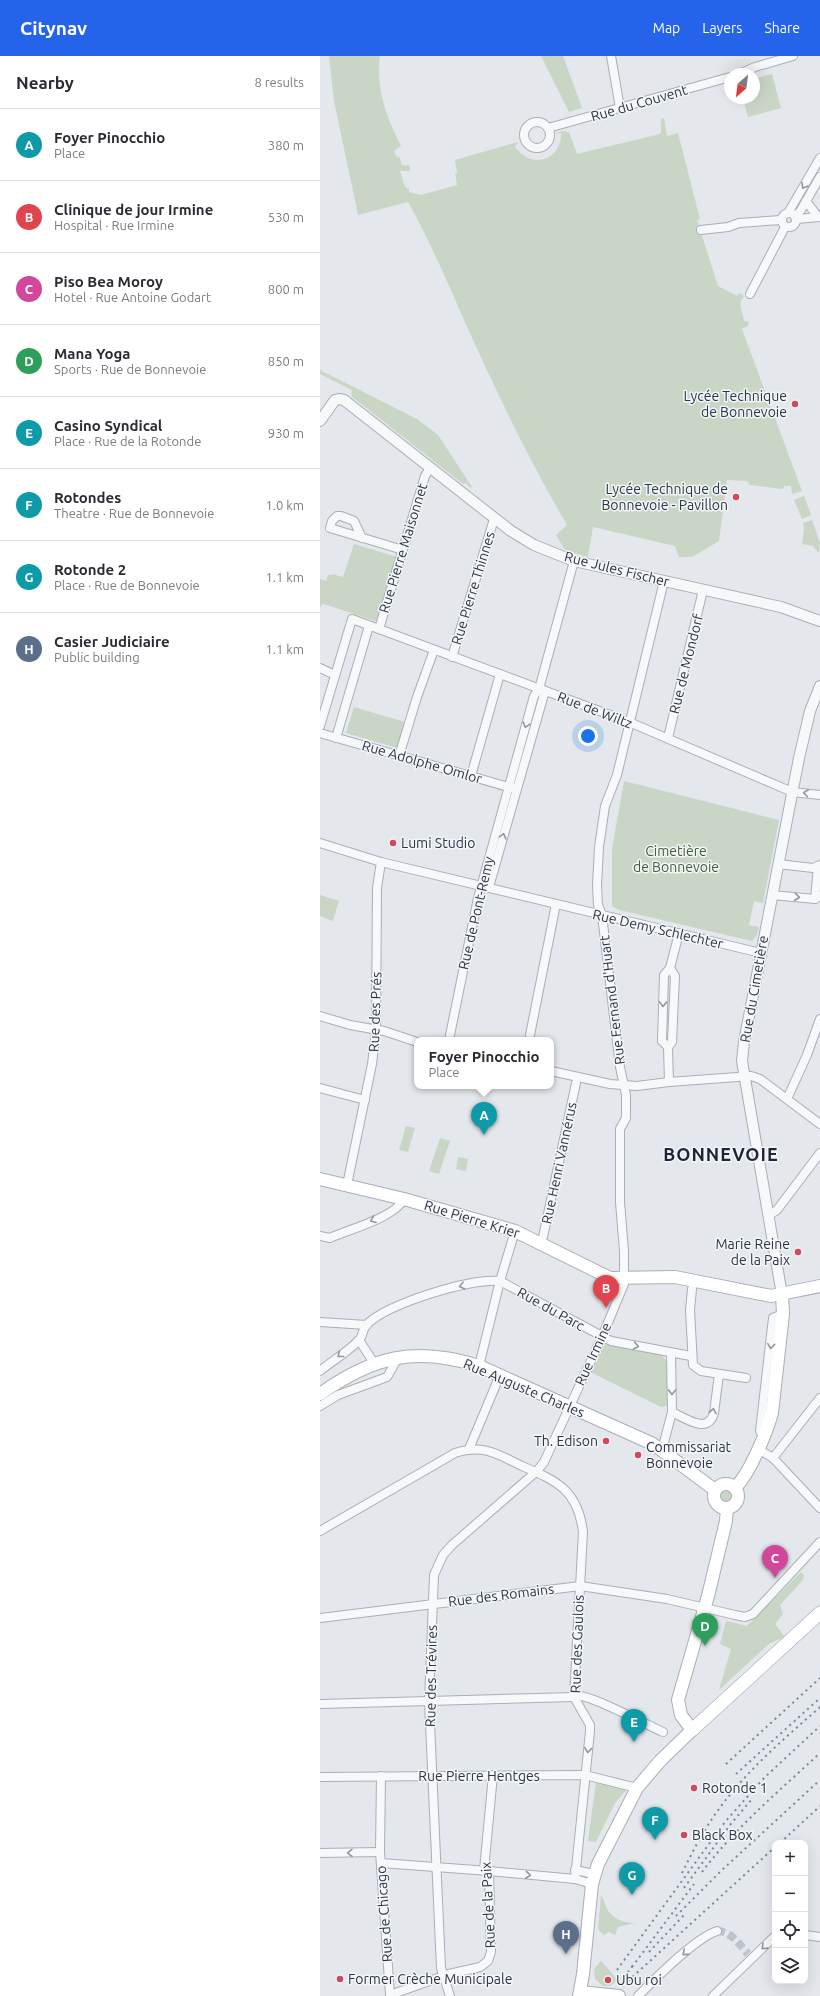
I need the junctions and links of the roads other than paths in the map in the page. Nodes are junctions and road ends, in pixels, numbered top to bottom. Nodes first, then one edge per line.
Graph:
1 (611, 56) edge
2 (793, 56) edge
3 (770, 59) edge
4 (751, 68) edge
5 (724, 79) edge
6 (620, 108) junction
7 (548, 128) dead end
8 (820, 158) edge
9 (820, 177) edge
10 (806, 202) junction
11 (793, 217) junction
12 (819, 217) edge
13 (783, 224) junction
14 (701, 230) dead end
15 (750, 294) dead end
16 (320, 421) edge
17 (430, 468) junction
18 (494, 519) junction
19 (362, 538) dead end
20 (403, 550) junction
21 (574, 561) junction
22 (664, 581) junction
23 (704, 590) junction
24 (820, 621) edge
25 (369, 626) junction
26 (379, 629) junction
27 (434, 650) junction
28 (452, 657) junction
29 (320, 668) edge
30 (500, 674) junction
31 (335, 675) junction
32 (820, 686) edge
33 (542, 690) junction
34 (629, 722) junction
35 (320, 726) edge
36 (320, 733) edge
37 (336, 738) junction
38 (668, 738) junction
39 (399, 756) junction
40 (471, 776) junction
41 (512, 788) junction
42 (792, 792) junction
43 (820, 795) edge
44 (320, 843) edge
45 (381, 862) junction
46 (778, 864) junction
47 (819, 866) edge
48 (485, 886) junction
49 (772, 895) junction
50 (817, 898) edge
51 (556, 904) junction
52 (602, 915) junction
53 (679, 933) junction
54 (761, 953) junction
55 (320, 1016) edge
56 (820, 1019) edge
57 (376, 1030) junction
58 (450, 1037) edge
59 (529, 1037) edge
60 (414, 1041) edge
61 (554, 1072) edge
62 (743, 1076) junction
63 (669, 1082) junction
64 (576, 1083) dead end
65 (623, 1086) junction
66 (320, 1088) edge
67 (787, 1099) junction
68 (365, 1100) junction
69 (820, 1124) edge
70 (820, 1153) edge
71 (320, 1179) edge
72 (347, 1185) junction
73 (404, 1199) junction
74 (769, 1215) junction
75 (515, 1231) junction
76 (320, 1236) edge
77 (540, 1243) junction
78 (624, 1279) junction
79 (500, 1281) junction
80 (820, 1286) edge
81 (692, 1289) dead end
82 (782, 1295) junction
83 (320, 1322) edge
84 (366, 1325) junction
85 (602, 1337) junction
86 (359, 1340) junction
87 (671, 1353) junction
88 (691, 1356) junction
89 (394, 1358) junction
90 (374, 1363) junction
91 (479, 1366) junction
92 (320, 1371) edge
93 (719, 1374) junction
94 (500, 1376) junction
95 (746, 1378) dead end
96 (320, 1394) edge
97 (820, 1398) edge
98 (320, 1406) edge
99 (569, 1407) junction
100 (672, 1412) junction
101 (469, 1449) junction
102 (758, 1449) junction
103 (662, 1450) junction
104 (773, 1458) junction
105 (537, 1471) junction
106 (735, 1488) junction
107 (715, 1490) junction
108 (727, 1508) junction
109 (820, 1508) edge
110 (320, 1531) edge
111 (820, 1542) edge
112 (580, 1586) junction
113 (432, 1604) junction
114 (704, 1608) junction
115 (820, 1613) edge
116 (320, 1618) edge
117 (574, 1696) junction
118 (429, 1701) junction
119 (320, 1704) edge
120 (692, 1730) junction
121 (663, 1732) dead end
122 (431, 1775) junction
123 (493, 1775) junction
124 (381, 1776) junction
125 (585, 1776) junction
126 (320, 1777) edge
127 (637, 1788) junction
128 (380, 1852) junction
129 (320, 1853) edge
130 (380, 1864) junction
131 (435, 1866) junction
132 (487, 1870) junction
133 (575, 1875) junction
134 (593, 1879) junction
135 (717, 1931) dead end
136 (808, 1935) edge
137 (820, 1937) edge
138 (772, 1938) edge
139 (443, 1977) junction
140 (580, 1994) edge
141 (390, 1996) edge
142 (450, 1996) edge
143 (619, 1996) edge
144 (638, 1996) edge
145 (713, 1996) edge

1 - 6 street
2 - 3 street
3 - 4 street
5 - 6 street, Rue du Couvent
6 - 7 street, Rue du Couvent
8 -> 11 street
9 - 10 street
10 - 11 street
10 - 12 street
11 - 12 street
11 - 13 street
11 - 13 street
13 - 14 street
13 - 15 street
16 - 17 street, Rue Jules Fischer
17 - 18 street, Rue Jules Fischer
17 - 20 street, Rue Pierre Maisonnet
18 - 21 street, Rue Jules Fischer
18 - 28 street, Rue Pierre Thinnes
19 - 20 street
20 - 26 street, Rue Pierre Maisonnet
21 - 22 street, Rue Jules Fischer
21 - 33 street, Rue de Pont-Remy
22 - 23 street, Rue Jules Fischer
22 - 34 street, Rue Fernand d'Huart
23 - 24 street, Rue Jules Fischer
23 - 38 street, Rue de Mondorf
25 - 26 street, Rue de Wiltz
25 - 31 street, Rue de Wiltz
25 - 37 street
26 - 27 street, Rue de Wiltz
27 - 28 street, Rue de Wiltz
27 - 39 street
28 - 30 street, Rue de Wiltz
29 - 31 street
30 - 33 street, Rue de Wiltz
30 - 40 street
31 - 35 street
32 - 42 street, Rue du Cimetière
33 - 34 street, Rue de Wiltz
33 - 41 street, Rue de Pont-Remy
34 - 38 street, Rue de Wiltz
34 - 52 street, Rue Fernand d'Huart
36 - 37 street, Rue Adolphe Omlor
37 - 39 street, Rue Adolphe Omlor
38 - 42 street, Rue de Wiltz
39 - 40 street, Rue Adolphe Omlor
40 - 41 street, Rue Adolphe Omlor
41 - 48 street, Rue de Pont-Remy
43 -> 42 street, Rue de Wiltz
42 - 46 street, Rue du Cimetière
44 - 45 street, Rue Demy Schlechter
45 - 48 street, Rue Demy Schlechter
45 - 57 street, Rue des Prés
46 - 47 street
46 - 49 street, Rue du Cimetière
47 - 50 street
48 - 51 street, Rue Demy Schlechter
48 - 58 street, Rue de Pont-Remy
49 -> 50 street
49 - 54 street, Rue du Cimetière
51 - 52 street, Rue Demy Schlechter
51 - 59 street
52 - 53 street, Rue Demy Schlechter
52 - 65 street, Rue Fernand d'Huart
53 - 54 street, Rue Demy Schlechter
53 - 63 street
54 - 62 street, Rue du Cimetière
55 - 57 street
56 - 67 street
57 - 60 street
57 - 68 street, Rue des Prés
61 - 65 street
62 - 63 street
62 - 67 street
62 - 74 street, Rue du Cimetière
63 - 65 street
64 - 77 street, Rue Henri Vannérus
65 - 78 street, Rue Fernand d'Huart
66 - 68 street
67 - 69 street
68 - 72 street, Rue des Prés
70 - 74 street
71 - 72 main road, Rue Pierre Krier
72 - 73 main road, Rue Pierre Krier
73 - 75 main road, Rue Pierre Krier
73 -> 76 street
74 - 82 street, Rue du Cimetière
75 - 77 main road, Rue Pierre Krier
75 - 79 street
77 - 78 main road, Rue Pierre Krier
78 - 82 main road, Rue Pierre Krier
78 - 85 street, Rue Irmine
79 -> 84 street
79 - 85 street, Rue du Parc
79 - 91 street
80 - 82 main road, Rue Pierre Krier
81 - 88 street
82 - 102 main road
83 - 84 street
84 - 86 street
85 -> 87 street, Rue du Parc
85 - 99 street, Rue Irmine
86 - 90 street
86 -> 92 street
87 - 88 street, Rue du Parc
87 -> 100 street
88 - 93 street
89 - 90 main road, Rue Auguste Charles
89 - 91 main road, Rue Auguste Charles
89 - 98 street
90 - 96 main road, Rue Auguste Charles
91 - 94 main road, Rue Auguste Charles
93 - 95 street
100 -> 93 street
94 - 99 main road, Rue Auguste Charles
94 - 101 street
97 - 104 street
99 - 103 main road, Rue Auguste Charles
99 - 105 street, Rue des Trévires
100 - 103 street
101 - 105 street, Rue des Gaulois
101 - 110 street
102 - 104 street
102 - 106 main road
103 - 107 main road, Rue Auguste Charles
104 - 109 street
105 - 112 street, Rue des Gaulois
105 - 113 street, Rue des Trévires
106 - 107 main road
106 - 108 main road
107 - 108 main road
108 - 114 main road
111 - 114 street, Rue des Romains
112 - 113 street, Rue des Romains
112 - 114 street, Rue des Romains
112 - 117 street, Rue des Gaulois
113 - 116 street, Rue des Romains
113 - 118 street, Rue des Trévires
114 - 120 main road
115 - 120 main road
117 - 118 street
117 - 121 street
117 -> 125 street, Rue des Gaulois
118 - 119 street
118 - 122 street, Rue des Trévires
120 - 127 main road
122 - 123 street, Rue Pierre Hentges
122 - 124 street, Rue Pierre Hentges
122 - 131 street, Rue des Trévires
123 - 125 street, Rue Pierre Hentges
123 - 132 street, Rue de la Paix
124 - 126 street, Rue Pierre Hentges
124 - 128 street, Rue de Chicago
125 - 127 street, Rue Pierre Hentges
125 - 133 street, Rue des Gaulois
127 - 134 main road
128 -> 129 street
128 - 130 street, Rue de Chicago
130 - 131 street
130 - 141 street, Rue de Chicago
131 - 132 street
131 - 139 street, Rue des Trévires
132 -> 133 street
132 - 139 street, Rue de la Paix
133 - 134 street
134 - 140 main road
135 -> 144 street
136 - 137 street
138 -> 145 street
139 - 141 street, Rue de Chicago
139 - 142 street, Rue des Trévires
140 - 143 main road

